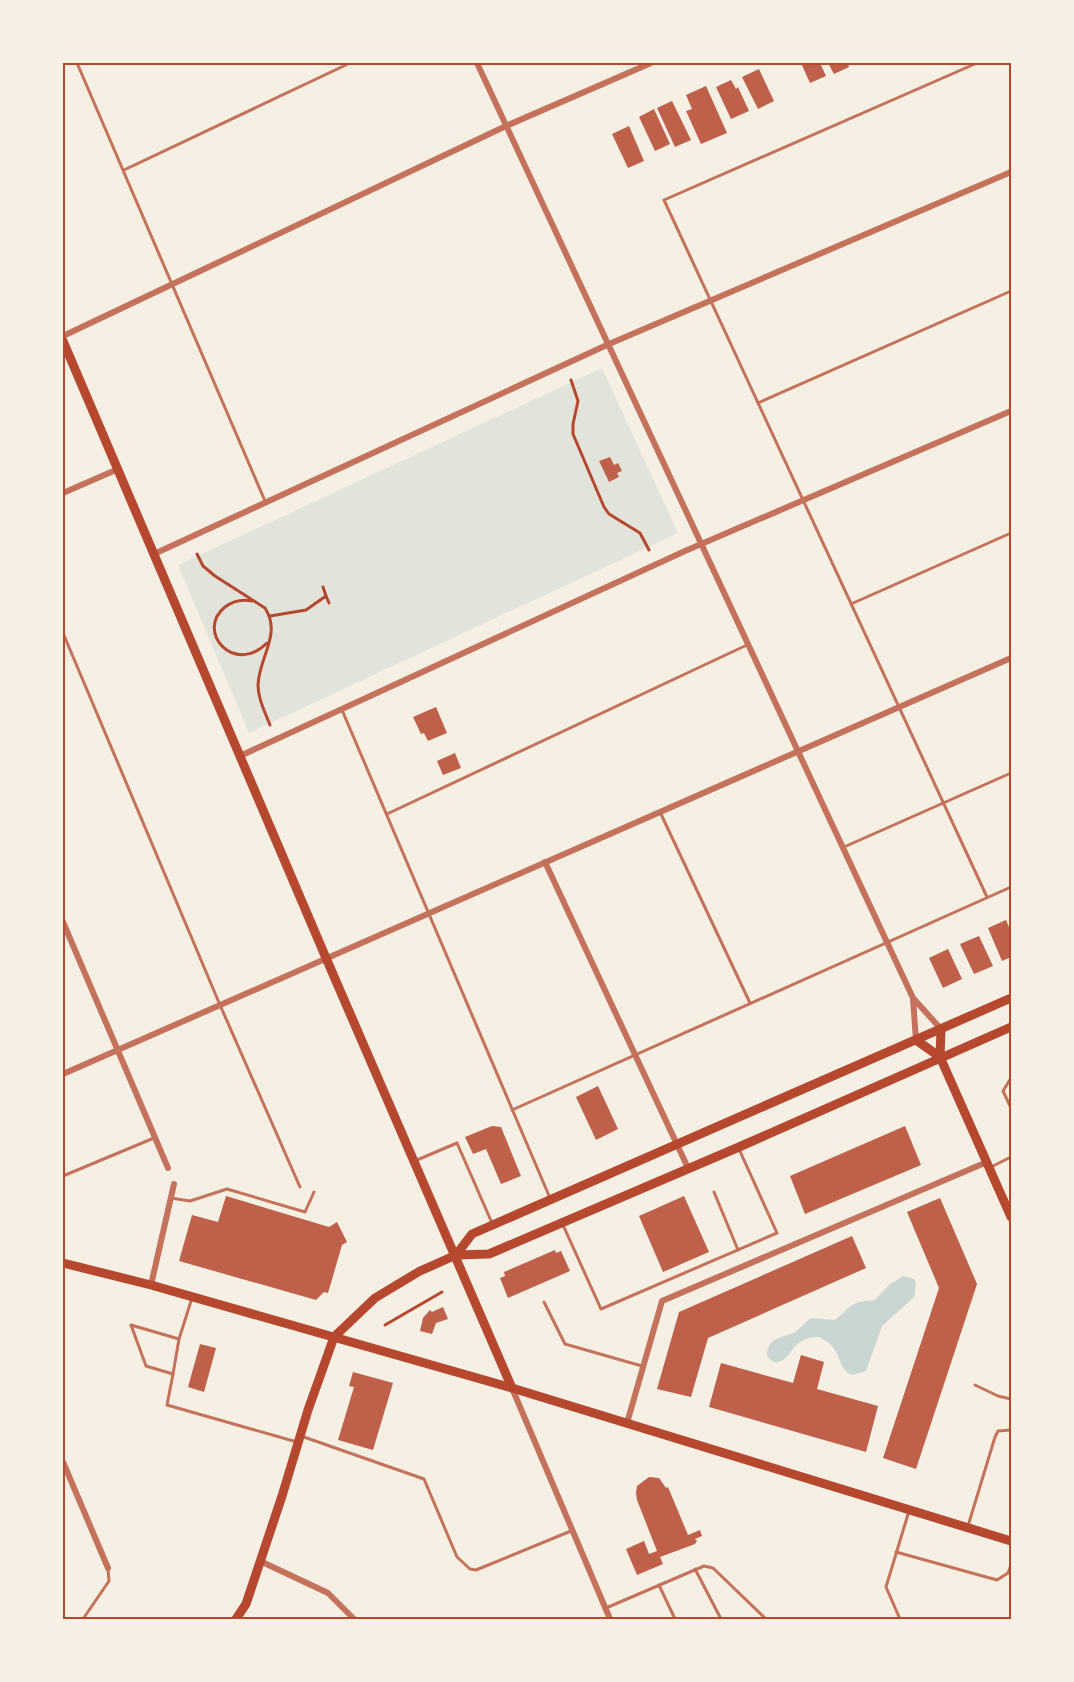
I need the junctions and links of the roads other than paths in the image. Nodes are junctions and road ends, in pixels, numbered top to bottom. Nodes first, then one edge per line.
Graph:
1 (77, 63) edge
2 (350, 63) edge
3 (477, 63) edge
4 (651, 63) edge
5 (976, 63) edge
6 (506, 126) junction
7 (123, 170) junction
8 (1011, 172) edge
9 (172, 285) junction
10 (1011, 291) edge
11 (711, 300) junction
12 (63, 336) edge
13 (63, 341) edge
14 (609, 344) junction
15 (758, 402) junction
16 (1011, 411) edge
17 (118, 469) junction
18 (63, 493) edge
19 (803, 500) junction
20 (266, 503) junction
21 (1011, 533) edge
22 (702, 544) junction
23 (154, 555) junction
24 (851, 604) junction
25 (63, 633) edge
26 (749, 644) junction
27 (1011, 658) edge
28 (899, 707) junction
29 (342, 709) junction
30 (798, 751) junction
31 (240, 756) junction
32 (1011, 773) edge
33 (944, 803) junction
34 (660, 812) junction
35 (387, 814) junction
36 (843, 848) junction
37 (545, 862) junction
38 (1011, 887) edge
39 (987, 897) junction
40 (429, 913) junction
41 (63, 922) edge
42 (886, 942) junction
43 (326, 958) junction
44 (913, 998) junction
45 (1011, 998) edge
46 (750, 1003) junction
47 (219, 1005) junction
48 (1011, 1026) edge
49 (941, 1029) junction
50 (916, 1040) junction
51 (117, 1050) junction
52 (635, 1055) junction
53 (940, 1057) junction
54 (63, 1074) edge
55 (1011, 1078) edge
56 (1011, 1108) edge
57 (512, 1110) junction
58 (154, 1137) junction
59 (677, 1145) junction
60 (739, 1147) junction
61 (1011, 1157) edge
62 (415, 1161) junction
63 (988, 1165) junction
64 (168, 1168) dead end
65 (688, 1168) junction
66 (63, 1176) edge
67 (174, 1184) dead end
68 (300, 1187) dead end
69 (314, 1192) dead end
70 (714, 1192) dead end
71 (171, 1198) junction
72 (550, 1199) junction
73 (1011, 1217) edge
74 (562, 1223) junction
75 (492, 1225) junction
76 (738, 1250) junction
77 (456, 1254) junction
78 (63, 1263) edge
79 (151, 1285) junction
80 (192, 1296) junction
81 (544, 1302) dead end
82 (334, 1337) junction
83 (179, 1339) junction
84 (643, 1366) junction
85 (173, 1374) junction
86 (975, 1385) dead end
87 (512, 1388) junction
88 (1011, 1399) edge
89 (627, 1423) junction
90 (1011, 1430) edge
91 (299, 1439) junction
92 (63, 1462) edge
93 (909, 1509) junction
94 (968, 1527) junction
95 (573, 1530) junction
96 (1011, 1540) edge
97 (896, 1552) junction
98 (260, 1561) junction
99 (1011, 1565) edge
100 (108, 1568) joint
101 (695, 1569) junction
102 (659, 1585) junction
103 (606, 1608) junction
104 (83, 1619) edge
105 (236, 1619) edge
106 (354, 1619) edge
107 (610, 1619) edge
108 (675, 1619) edge
109 (721, 1619) edge
110 (766, 1619) edge
111 (900, 1619) edge

1 - 7 lane
2 - 7 lane
3 - 6 street
4 - 6 street
5 - 11 lane
6 - 9 street
6 - 14 street
7 - 9 lane
8 - 11 street
9 - 12 street
9 - 20 lane
10 - 15 lane
11 - 14 street
11 - 15 lane
13 - 17 main road
14 - 20 street
14 - 22 street
15 - 19 lane
16 - 19 street
17 - 18 street
17 - 23 main road
19 - 22 street
19 - 24 lane
20 - 23 street
21 - 24 lane
22 - 26 street
22 - 29 street
23 - 31 main road
24 - 28 lane
25 - 47 lane
26 - 30 street
26 - 35 lane
27 - 28 street
28 - 30 street
28 - 33 lane
29 - 31 street
29 - 35 lane
30 - 34 street
30 - 36 street
31 - 43 main road
32 - 33 lane
33 - 36 lane
33 - 39 lane
34 - 37 street
34 - 46 lane
35 - 40 lane
36 - 42 street
37 - 40 street
37 - 52 street
38 - 39 lane
39 - 42 lane
40 - 43 street
40 - 57 lane
41 - 51 street
42 - 44 street
42 - 46 lane
43 - 47 street
43 - 62 main road
44 - 49 street
44 - 50 street
45 - 49 main road
46 - 52 lane
47 - 51 street
47 - 68 lane
48 - 53 main road
49 - 50 main road
49 - 53 main road
50 - 53 main road
50 - 59 main road
51 - 54 street
51 - 58 street
52 - 57 lane
52 - 59 street
53 - 60 main road
53 - 63 main road
55 - 56 lane
57 - 72 lane
58 - 64 street
58 - 66 lane
59 - 65 street
59 - 72 main road
60 - 65 main road
60 - 76 lane
61 - 63 lane
62 - 75 lane
62 - 77 main road
63 - 73 main road
63 - 84 street
65 - 74 main road
67 - 71 street
69 - 71 lane
70 - 76 lane
71 - 79 street
72 - 75 main road
74 - 76 lane
74 - 77 main road
75 - 77 main road
77 - 82 main road
77 - 87 main road
78 - 79 main road
79 - 80 main road
80 - 82 main road
80 - 83 lane
81 - 84 lane
82 - 87 main road
82 - 91 main road
83 - 85 lane
83 - 85 lane
84 - 89 street
85 - 91 lane
86 - 88 lane
87 - 89 main road
87 - 95 street
89 - 93 main road
90 - 94 lane
91 - 95 lane
91 - 98 main road
92 - 100 street
93 - 94 main road
93 - 97 lane
94 - 96 main road
95 - 103 street
97 - 99 lane
97 - 111 lane
98 - 105 main road
98 - 106 street
100 - 104 lane
101 - 102 lane
101 - 109 lane
101 - 110 lane
102 - 103 lane
102 - 108 lane
103 - 107 street

